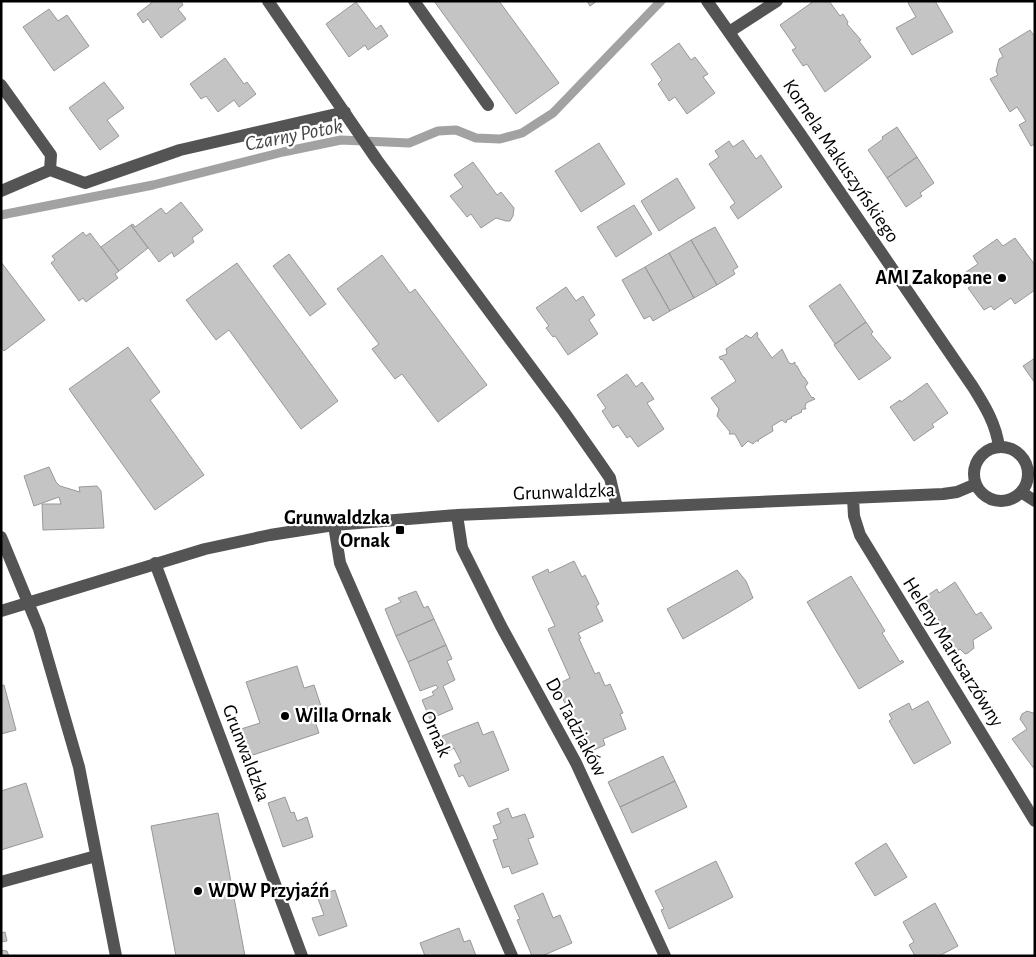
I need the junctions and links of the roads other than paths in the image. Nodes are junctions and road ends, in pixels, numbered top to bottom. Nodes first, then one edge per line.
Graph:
1 (268, 1) edge
2 (414, 1) edge
3 (708, 1) edge
4 (777, 1) edge
5 (730, 32) junction
6 (1, 85) edge
7 (488, 105) dead end
8 (345, 112) junction
9 (50, 170) junction
10 (1, 191) edge
11 (999, 447) junction
12 (976, 484) junction
13 (1021, 492) junction
14 (853, 498) junction
15 (1035, 501) edge
16 (617, 508) junction
17 (457, 515) junction
18 (334, 525) junction
19 (1, 537) edge
20 (155, 563) junction
21 (29, 602) junction
22 (1, 611) edge
23 (1035, 821) edge
24 (96, 856) junction
25 (1, 882) edge
26 (116, 956) edge
27 (302, 956) edge
28 (512, 956) edge
29 (664, 956) edge

1 - 8 street
2 - 7 street
3 - 5 street, Kornela Makuszyńskiego
4 - 5 street
5 - 11 street, Kornela Makuszyńskiego
6 - 9 street
8 - 9 street
8 - 16 street
9 - 10 street
11 - 12 street
11 - 13 street
12 - 13 street
12 - 14 street, Grunwaldzka
13 - 15 street
14 - 16 street, Grunwaldzka
14 - 23 street, Heleny Marusarzówny
16 - 17 street, Grunwaldzka
17 - 18 street, Grunwaldzka
17 - 29 street, Do Tadziaków
18 - 20 street, Grunwaldzka
18 - 28 street, Ornak
19 - 21 street
20 - 21 street, Grunwaldzka
20 - 27 street, Grunwaldzka
21 - 22 street, Grunwaldzka
21 - 24 street
24 - 25 street
24 - 26 street

